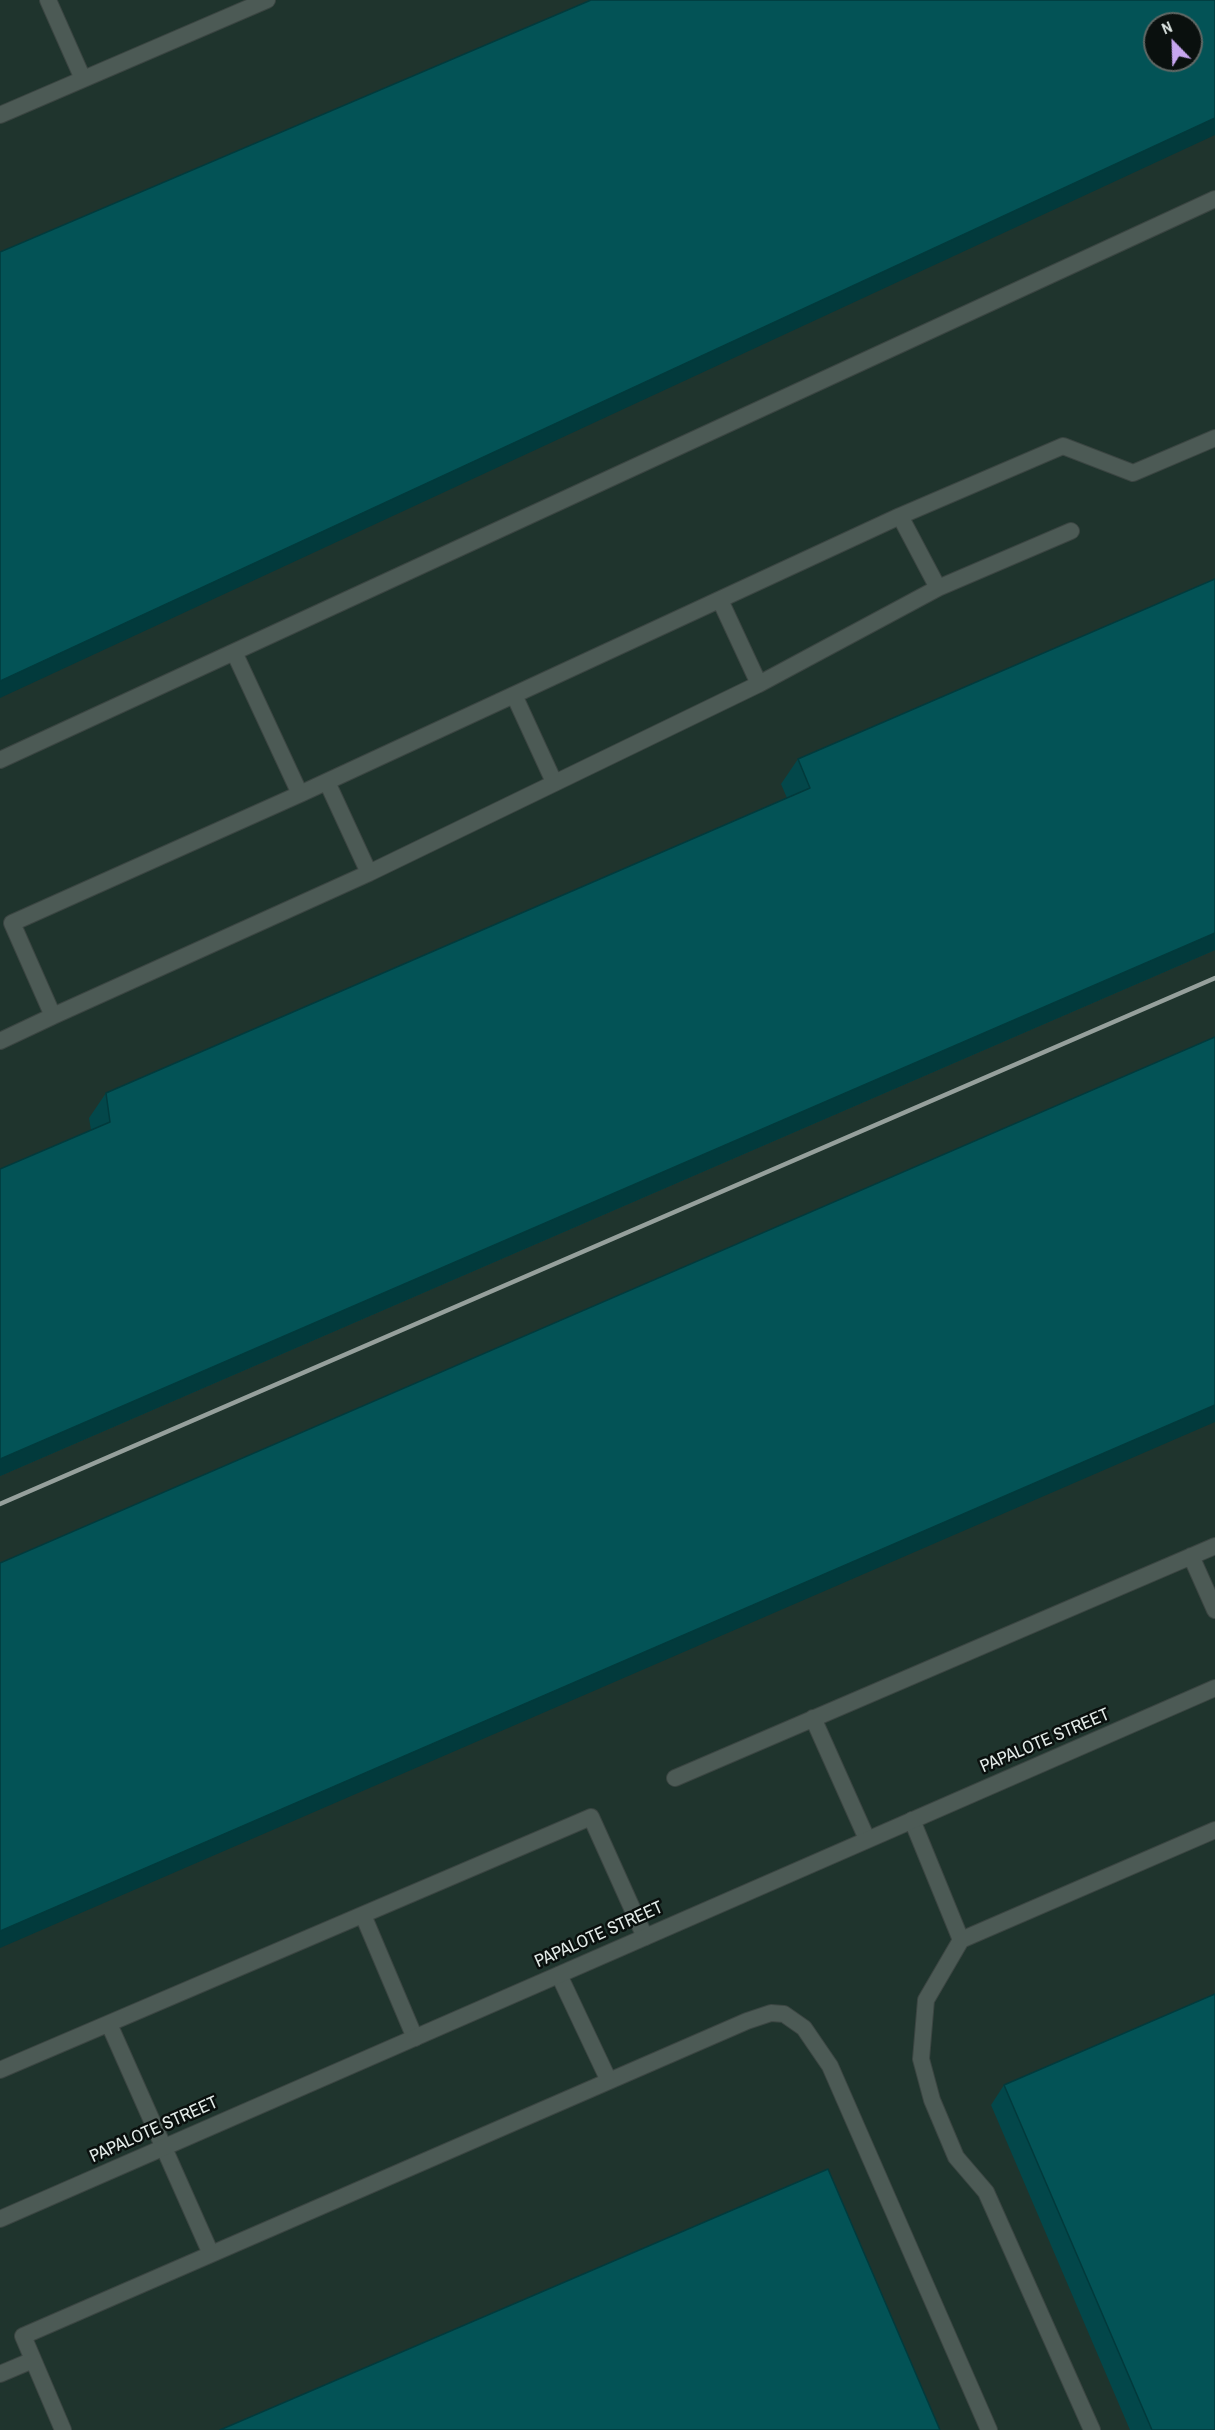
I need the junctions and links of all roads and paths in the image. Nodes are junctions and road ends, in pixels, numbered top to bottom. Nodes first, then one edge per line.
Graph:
1 (48, 0) edge
2 (267, 0) edge
3 (83, 79) junction
4 (0, 115) edge
5 (1215, 199) edge
6 (1215, 438) edge
7 (900, 516) junction
8 (1071, 531) dead end
9 (938, 588) junction
10 (720, 600) junction
11 (234, 652) junction
12 (759, 684) junction
13 (514, 695) junction
14 (0, 760) edge
15 (327, 782) junction
16 (554, 782) junction
17 (300, 794) junction
18 (369, 873) junction
19 (6, 926) edge
20 (53, 1016) junction
21 (0, 1041) edge
22 (1215, 1546) edge
23 (1191, 1556) junction
24 (1215, 1610) edge
25 (1215, 1688) edge
26 (813, 1718) junction
27 (675, 1778) dead end
28 (912, 1820) junction
29 (1215, 1830) edge
30 (867, 1839) junction
31 (363, 1915) junction
32 (645, 1936) junction
33 (961, 1940) junction
34 (559, 1975) junction
35 (109, 2024) junction
36 (416, 2038) junction
37 (0, 2070) edge
38 (609, 2081) junction
39 (163, 2147) junction
40 (0, 2219) edge
41 (210, 2254) junction
42 (33, 2360) junction
43 (0, 2374) edge
44 (63, 2430) edge
45 (989, 2430) edge
46 (1092, 2430) edge

1 - 3 street
2 - 3 street
3 - 4 street
5 - 11 street
6 - 7 street
7 - 9 street
7 - 10 street
8 - 9 street
9 - 12 street
10 - 12 street
10 - 13 street
11 - 14 street
11 - 17 street
12 - 16 street
13 - 15 street
13 - 16 street
15 - 17 street
15 - 18 street
16 - 18 street
17 - 19 street
18 - 20 street
19 - 20 street
20 - 21 street
22 - 23 street
23 - 24 street
23 - 26 street
25 - 28 street, PAPALOTE STREET
26 - 27 street
26 - 30 street
28 - 30 street, PAPALOTE STREET
28 - 33 street
29 - 33 street
30 - 32 street, PAPALOTE STREET
31 - 32 street
31 - 35 street
31 - 36 street
32 - 34 street, PAPALOTE STREET
33 - 46 street
34 - 36 street, PAPALOTE STREET
34 - 38 street
35 - 37 street
35 - 39 street
36 - 39 street, PAPALOTE STREET
38 - 41 street
38 - 45 street
39 - 40 street, PAPALOTE STREET
39 - 41 street
41 - 42 street
42 - 43 street
42 - 44 street

